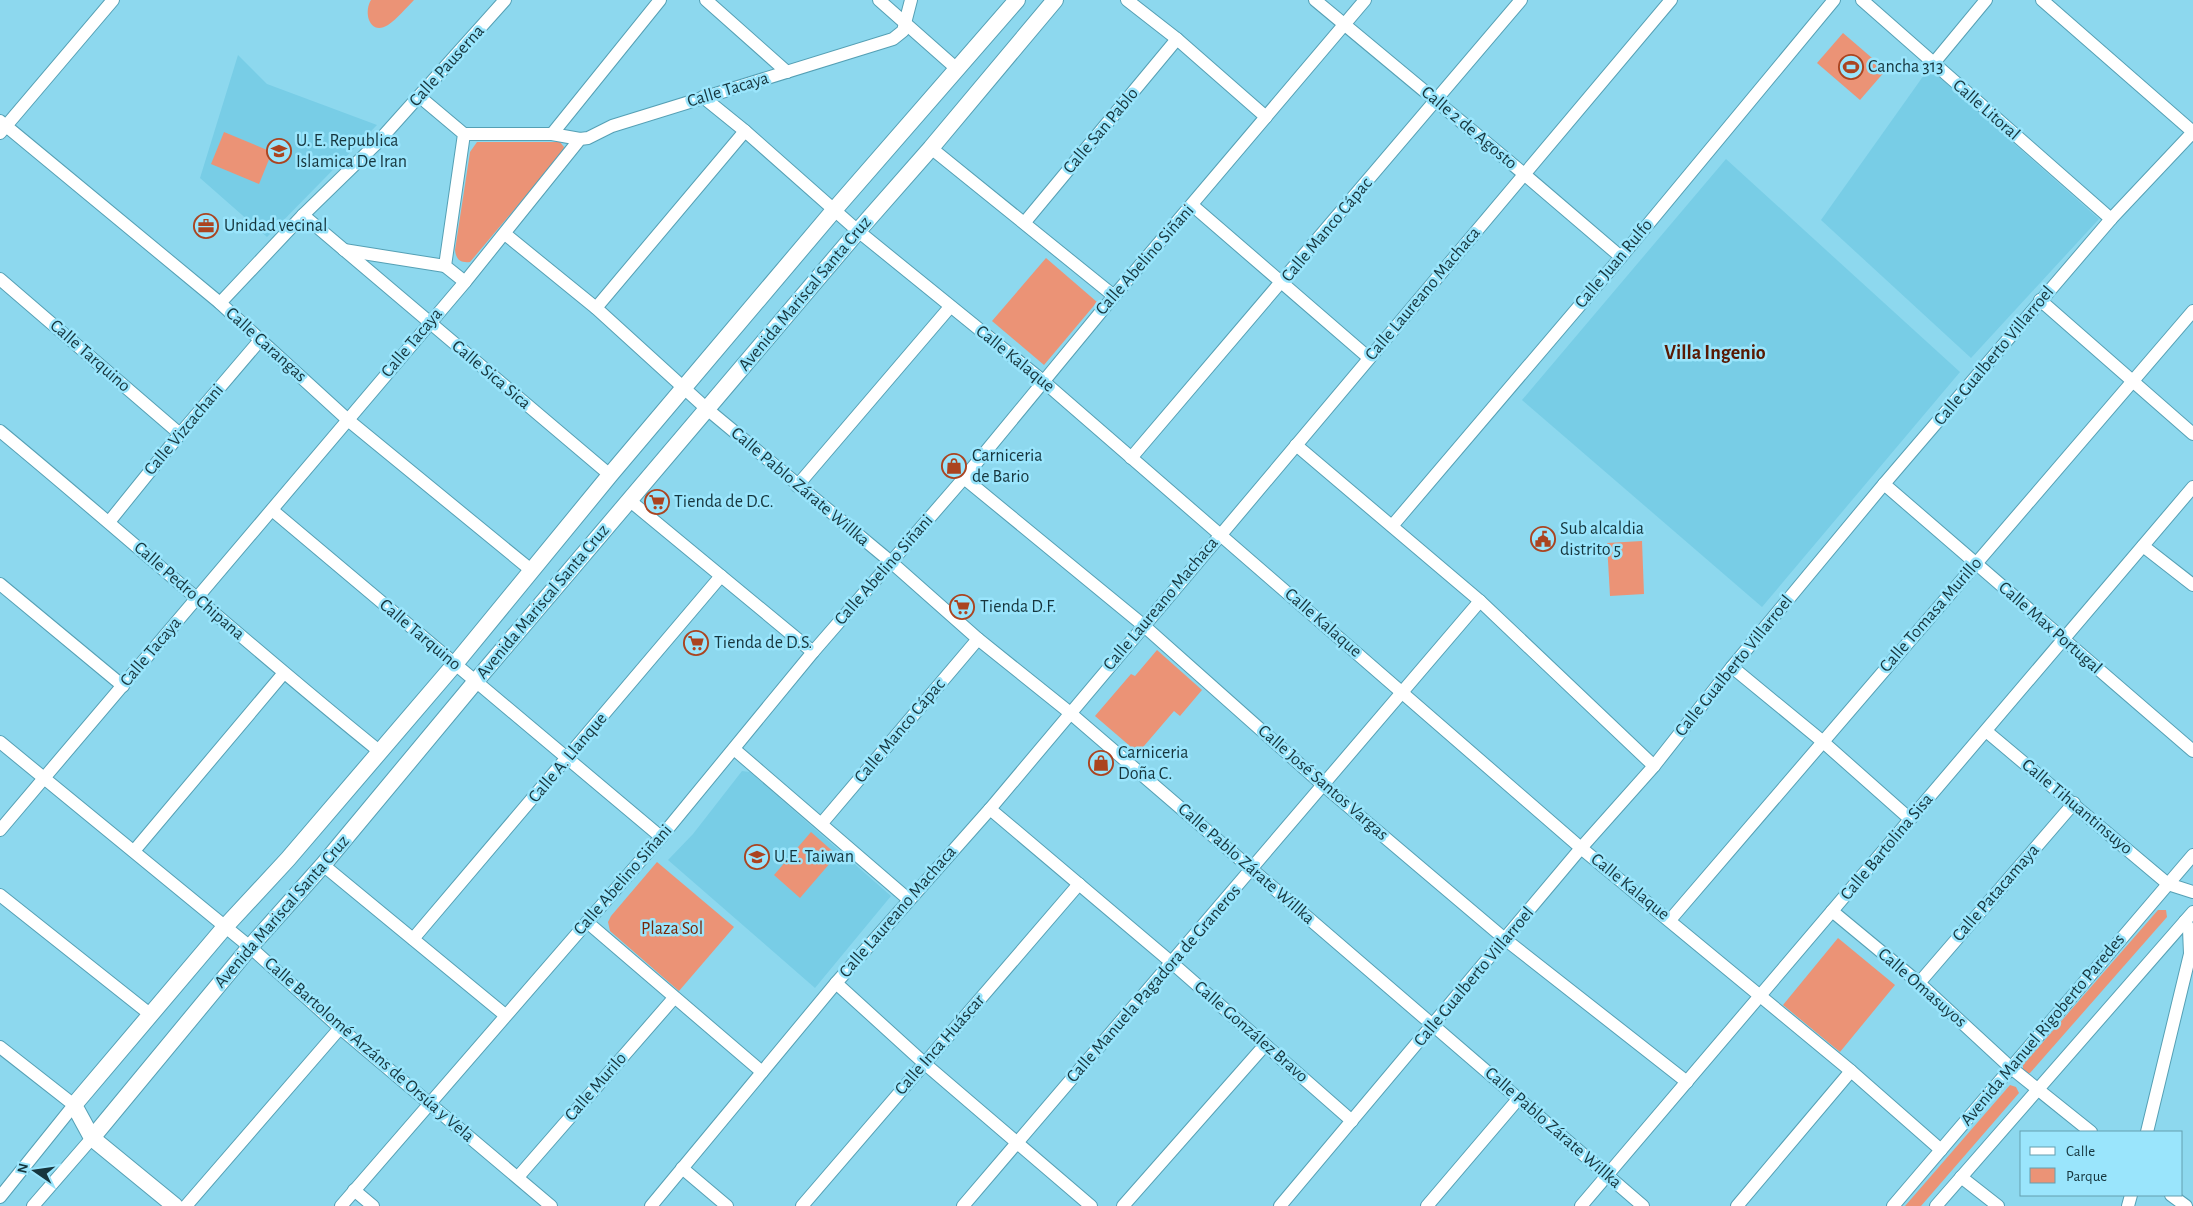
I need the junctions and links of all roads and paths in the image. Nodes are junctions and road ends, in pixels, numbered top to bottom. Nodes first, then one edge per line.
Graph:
1 (113, 0) edge
2 (505, 0) edge
3 (660, 0) edge
4 (706, 0) edge
5 (879, 0) edge
6 (911, 0) edge
7 (1017, 0) edge
8 (1055, 0) edge
9 (1127, 0) edge
10 (1315, 0) edge
11 (1365, 0) edge
12 (1520, 0) edge
13 (1671, 0) edge
14 (1834, 0) edge
15 (1862, 0) edge
16 (1986, 0) edge
17 (2042, 0) edge
18 (906, 24) junction
19 (1345, 25) junction
20 (1177, 39) junction
21 (1933, 64) junction
22 (957, 69) junction
23 (787, 72) junction
24 (420, 97) junction
25 (703, 97) junction
26 (1437, 101) junction
27 (1266, 117) junction
28 (2, 127) edge
29 (745, 131) junction
30 (2193, 132) edge
31 (464, 134) junction
32 (552, 134) junction
33 (580, 139) junction
34 (932, 148) junction
35 (1524, 174) junction
36 (1192, 205) junction
37 (835, 209) junction
38 (303, 215) junction
39 (2111, 219) junction
40 (1025, 222) junction
41 (858, 231) junction
42 (505, 234) junction
43 (344, 250) junction
44 (1621, 257) junction
45 (445, 266) junction
46 (0, 279) edge
47 (465, 282) junction
48 (1282, 282) junction
49 (1114, 296) junction
50 (2040, 300) junction
51 (220, 303) junction
52 (950, 307) junction
53 (596, 308) junction
54 (2193, 311) edge
55 (429, 323) junction
56 (261, 339) junction
57 (1369, 358) junction
58 (1043, 380) junction
59 (2132, 380) junction
60 (684, 387) junction
61 (706, 409) junction
62 (348, 420) junction
63 (0, 431) edge
64 (180, 434) junction
65 (2193, 434) edge
66 (1296, 445) junction
67 (1131, 458) junction
68 (610, 475) junction
69 (964, 478) junction
70 (1884, 484) junction
71 (797, 486) junction
72 (2193, 488) edge
73 (629, 500) junction
74 (272, 510) junction
75 (109, 522) junction
76 (1392, 526) junction
77 (1221, 534) junction
78 (2143, 546) junction
79 (891, 562) junction
80 (1976, 562) junction
81 (531, 570) junction
82 (722, 576) junction
83 (0, 584) edge
84 (2193, 586) edge
85 (197, 599) junction
86 (1480, 602) junction
87 (1143, 625) junction
88 (978, 639) junction
89 (2063, 640) junction
90 (813, 652) junction
91 (455, 664) junction
92 (1732, 667) junction
93 (283, 674) junction
94 (476, 682) junction
95 (123, 686) junction
96 (1401, 692) junction
97 (1069, 712) junction
98 (1986, 731) junction
99 (0, 742) edge
100 (1822, 742) junction
101 (734, 748) junction
102 (379, 751) junction
103 (2193, 751) edge
104 (568, 759) junction
105 (1654, 766) junction
106 (44, 778) junction
107 (1323, 785) junction
108 (2074, 803) junction
109 (990, 808) junction
110 (1910, 819) junction
111 (822, 823) junction
112 (0, 830) edge
113 (660, 836) junction
114 (1581, 848) junction
115 (134, 851) junction
116 (2193, 855) edge
117 (323, 865) junction
118 (1252, 869) junction
119 (1079, 884) junction
120 (2168, 884) junction
121 (2193, 892) edge
122 (0, 895) edge
123 (908, 899) junction
124 (1832, 911) junction
125 (2189, 916) edge
126 (1670, 920) junction
127 (587, 922) junction
128 (224, 928) junction
129 (413, 939) junction
130 (1506, 940) junction
131 (250, 946) junction
132 (1171, 962) junction
133 (836, 983) junction
134 (1919, 983) junction
135 (1759, 997) junction
136 (674, 998) junction
137 (150, 1015) junction
138 (505, 1015) junction
139 (1433, 1024) junction
140 (340, 1028) junction
141 (1265, 1045) junction
142 (0, 1047) edge
143 (924, 1064) junction
144 (2010, 1067) junction
145 (762, 1072) junction
146 (1852, 1072) junction
147 (1687, 1082) junction
148 (2039, 1090) junction
149 (1519, 1098) junction
150 (431, 1103) junction
151 (74, 1105) junction
152 (1352, 1121) junction
153 (2091, 1131) edge
154 (2147, 1131) edge
155 (92, 1138) junction
156 (1017, 1143) junction
157 (1941, 1150) junction
158 (682, 1168) junction
159 (1607, 1175) junction
160 (518, 1177) junction
161 (1961, 1177) junction
162 (354, 1190) junction
163 (2172, 1196) edge
164 (0, 1197) edge
165 (33, 1206) edge
166 (175, 1206) edge
167 (186, 1206) edge
168 (341, 1206) edge
169 (373, 1206) edge
170 (551, 1206) edge
171 (650, 1206) edge
172 (727, 1206) edge
173 (802, 1206) edge
174 (963, 1206) edge
175 (1091, 1206) edge
176 (1123, 1206) edge
177 (1280, 1206) edge
178 (1428, 1206) edge
179 (1582, 1206) edge
180 (1643, 1206) edge
181 (1737, 1206) edge
182 (1893, 1206) edge
183 (1936, 1206) edge
184 (1998, 1206) edge
185 (2186, 1206) edge

1 - 28 street
2 - 24 street, Calle Pauserna
3 - 32 street
4 - 23 street
5 - 18 street
6 - 18 street
7 - 22 main road, Avenida Mariscal Santa Cruz
8 - 34 main road, Avenida Mariscal Santa Cruz
9 - 20 street
10 - 19 street, Calle 2 de Agosto
11 - 19 street, Calle Abelino Siñani
12 - 26 street, Calle Manco Cápac
13 - 35 street, Calle Laureano Machaca
14 - 44 street, Calle Juan Rulfo
15 - 21 street, Calle Litoral
16 - 21 street
17 - 30 street
18 - 22 street
18 - 23 street, Calle Tacaya
19 - 26 street, Calle 2 de Agosto
19 - 27 street, Calle Abelino Siñani
20 - 27 street
20 - 40 street, Calle San Pablo
21 - 39 street, Calle Litoral
22 - 37 main road, Avenida Mariscal Santa Cruz
23 - 25 street, Calle Tacaya
24 - 31 street
24 - 38 street, Calle Pauserna
25 - 29 street, Calle Kalaque
25 - 33 street, Calle Tacaya
26 - 35 street, Calle 2 de Agosto
26 - 48 street, Calle Manco Cápac
27 - 36 street, Calle Abelino Siñani
28 - 51 street, Calle Carangas
29 - 37 street, Calle Kalaque
29 - 53 street
30 - 39 street, Calle Gualberto Villarroel
31 - 32 street
31 - 45 street
32 - 33 street
33 - 42 street, Calle Tacaya
34 - 40 street
34 - 41 main road, Avenida Mariscal Santa Cruz
35 - 44 street, Calle 2 de Agosto
35 - 57 street, Calle Laureano Machaca
36 - 48 street
36 - 49 street, Calle Abelino Siñani
37 - 41 street, Calle Kalaque
37 - 60 main road, Avenida Mariscal Santa Cruz
38 - 43 street, Calle Sica Sica
38 - 51 street, Calle Pauserna
39 - 50 street, Calle Gualberto Villarroel
40 - 49 street
41 - 52 street, Calle Kalaque
41 - 61 main road, Avenida Mariscal Santa Cruz
42 - 47 street, Calle Tacaya
42 - 53 street, Calle Pablo Zárate Willka
43 - 45 street
43 - 55 street, Calle Sica Sica
44 - 76 street, Calle Juan Rulfo
45 - 47 street
46 - 64 street, Calle Tarquino
47 - 55 street, Calle Tacaya
48 - 57 street
48 - 67 street, Calle Manco Cápac
49 - 58 street, Calle Abelino Siñani
50 - 59 street
50 - 70 street, Calle Gualberto Villarroel
51 - 56 street, Calle Carangas
52 - 58 street, Calle Kalaque
52 - 71 street
53 - 60 street, Calle Pablo Zárate Willka
54 - 59 street, Calle Tomasa Murillo
55 - 62 street, Calle Tacaya
55 - 68 street, Calle Sica Sica
56 - 62 street, Calle Carangas
56 - 64 street, Calle Vizcachani
57 - 66 street, Calle Laureano Machaca
58 - 67 street, Calle Kalaque
58 - 69 street, Calle Abelino Siñani
59 - 65 street
59 - 80 street, Calle Tomasa Murillo
60 - 61 street, Calle Pablo Zárate Willka
60 - 68 main road, Avenida Mariscal Santa Cruz
61 - 71 street, Calle Pablo Zárate Willka
61 - 73 main road, Avenida Mariscal Santa Cruz
62 - 74 street, Calle Tacaya
62 - 81 street, Calle Carangas
63 - 75 street, Calle Pedro Chipana
64 - 75 street, Calle Vizcachani
66 - 76 street
66 - 77 street, Calle Laureano Machaca
67 - 77 street, Calle Kalaque
68 - 81 main road, Avenida Mariscal Santa Cruz
69 - 79 street, Calle Abelino Siñani
69 - 87 street, Calle José Santos Vargas
70 - 80 street, Calle Max Portugal
70 - 92 street, Calle Gualberto Villarroel
71 - 79 street, Calle Pablo Zárate Willka
72 - 78 street, Calle Bartolina Sisa
73 - 82 street
73 - 94 main road, Avenida Mariscal Santa Cruz
74 - 85 street, Calle Tacaya
74 - 91 street, Calle Tarquino
75 - 85 street, Calle Pedro Chipana
76 - 86 street
77 - 87 street, Calle Laureano Machaca
77 - 96 street, Calle Kalaque
78 - 84 street
78 - 89 street, Calle Bartolina Sisa
79 - 88 street, Calle Pablo Zárate Willka
79 - 90 street, Calle Abelino Siñani
80 - 89 street, Calle Max Portugal
80 - 100 street, Calle Tomasa Murillo
81 - 91 main road, Avenida Mariscal Santa Cruz
82 - 90 street
82 - 104 street, Calle A. Llanque
83 - 95 street
85 - 93 street, Calle Pedro Chipana
85 - 95 street, Calle Tacaya
86 - 96 street, Calle Manuela Pagadora de Graneros
86 - 105 street
87 - 97 street, Calle Laureano Machaca
87 - 107 street, Calle José Santos Vargas
88 - 97 street, Calle Pablo Zárate Willka
88 - 111 street, Calle Manco Cápac
89 - 98 street, Calle Bartolina Sisa
89 - 103 street, Calle Max Portugal
90 - 101 street, Calle Abelino Siñani
91 - 94 street, Calle Tarquino
91 - 102 main road, Avenida Mariscal Santa Cruz
92 - 100 street
92 - 105 street, Calle Gualberto Villarroel
93 - 102 street, Calle Pedro Chipana
93 - 115 street
94 - 104 street, Calle Tarquino
94 - 117 main road, Avenida Mariscal Santa Cruz
95 - 106 street, Calle Tacaya
96 - 107 street, Calle Manuela Pagadora de Graneros
96 - 114 street, Calle Kalaque
97 - 109 street, Calle Laureano Machaca
97 - 118 street, Calle Pablo Zárate Willka
98 - 108 street, Calle Tihuantinsuyo
98 - 110 street, Calle Bartolina Sisa
99 - 106 street, Calle Bartolomé Arzáns de Orsúa y Vela
100 - 110 street
100 - 126 street, Calle Tomasa Murillo
101 - 111 street
101 - 113 street, Calle Abelino Siñani
102 - 128 main road, Avenida Mariscal Santa Cruz
104 - 113 street, Calle Tarquino
104 - 129 street, Calle A. Llanque
105 - 114 street, Calle Gualberto Villarroel
106 - 112 street, Calle Tacaya
106 - 115 street, Calle Bartolomé Arzáns de Orsúa y Vela
107 - 118 street, Calle Manuela Pagadora de Graneros
107 - 130 street, Calle José Santos Vargas
108 - 120 street, Calle Tihuantinsuyo
108 - 134 street, Calle Patacamaya
109 - 119 street, Calle González Bravo
109 - 123 street, Calle Laureano Machaca
110 - 124 street, Calle Bartolina Sisa
111 - 123 street
113 - 127 street, Calle Abelino Siñani
114 - 126 street, Calle Kalaque
114 - 130 street, Calle Gualberto Villarroel
115 - 128 street, Calle Bartolomé Arzáns de Orsúa y Vela
116 - 120 street, Avenida Manuel Rigoberto Paredes
117 - 129 street
117 - 131 main road, Avenida Mariscal Santa Cruz
118 - 132 street, Calle Manuela Pagadora de Graneros
118 - 139 street, Calle Pablo Zárate Willka
119 - 132 street, Calle González Bravo
119 - 143 street, Calle Inca Huáscar
120 - 121 street
120 - 144 street, Avenida Manuel Rigoberto Paredes
122 - 137 street
123 - 133 street, Calle Laureano Machaca
124 - 134 street, Calle Omasuyos
124 - 135 street, Calle Bartolina Sisa
125 - 148 street, Avenida Manuel Rigoberto Paredes
125 - 154 street
126 - 135 street, Calle Kalaque
127 - 136 street
127 - 138 street, Calle Abelino Siñani
128 - 131 street, Calle Bartolomé Arzáns de Orsúa y Vela
128 - 137 main road, Avenida Mariscal Santa Cruz
129 - 138 street
130 - 139 street, Calle Gualberto Villarroel
130 - 147 street, Calle José Santos Vargas
131 - 140 street, Calle Bartolomé Arzáns de Orsúa y Vela
131 - 155 main road, Avenida Mariscal Santa Cruz
132 - 141 street, Calle González Bravo
132 - 156 street, Calle Manuela Pagadora de Graneros
133 - 143 street
133 - 145 street, Calle Laureano Machaca
134 - 144 street, Calle Omasuyos
135 - 146 street, Calle Kalaque
135 - 147 street, Calle Bartolina Sisa
136 - 145 street
136 - 160 street, Calle Murilo
137 - 151 main road, Avenida Mariscal Santa Cruz
138 - 150 street, Calle Abelino Siñani
139 - 149 street, Calle Pablo Zárate Willka
139 - 152 street, Calle Gualberto Villarroel
140 - 150 street, Calle Bartolomé Arzáns de Orsúa y Vela
140 - 167 street
141 - 152 street, Calle González Bravo
141 - 176 street
142 - 151 street
143 - 156 street
143 - 173 street, Calle Inca Huáscar
144 - 148 street, Calle Omasuyos
144 - 157 street, Avenida Manuel Rigoberto Paredes
145 - 158 street, Calle Laureano Machaca
146 - 157 street, Calle Kalaque
146 - 181 street
147 - 159 street, Calle Bartolina Sisa
148 - 153 street, Calle Omasuyos
148 - 161 street, Avenida Manuel Rigoberto Paredes
149 - 159 street, Calle Pablo Zárate Willka
149 - 178 street
150 - 160 street, Calle Bartolomé Arzáns de Orsúa y Vela
150 - 162 street, Calle Abelino Siñani
151 - 155 main road
151 - 164 street, Avenida Mariscal Santa Cruz
152 - 177 street, Calle Gualberto Villarroel
155 - 165 street, Avenida Mariscal Santa Cruz
155 - 166 main road
156 - 174 street, Calle Manuela Pagadora de Graneros
156 - 175 street
157 - 182 street, Avenida Manuel Rigoberto Paredes
158 - 171 street, Calle Laureano Machaca
158 - 172 street
159 - 179 street, Calle Bartolina Sisa
159 - 180 street, Calle Pablo Zárate Willka
160 - 170 street, Calle Bartolomé Arzáns de Orsúa y Vela
161 - 183 street, Avenida Manuel Rigoberto Paredes
161 - 184 street
162 - 168 street, Calle Abelino Siñani
162 - 169 street
163 - 185 street

